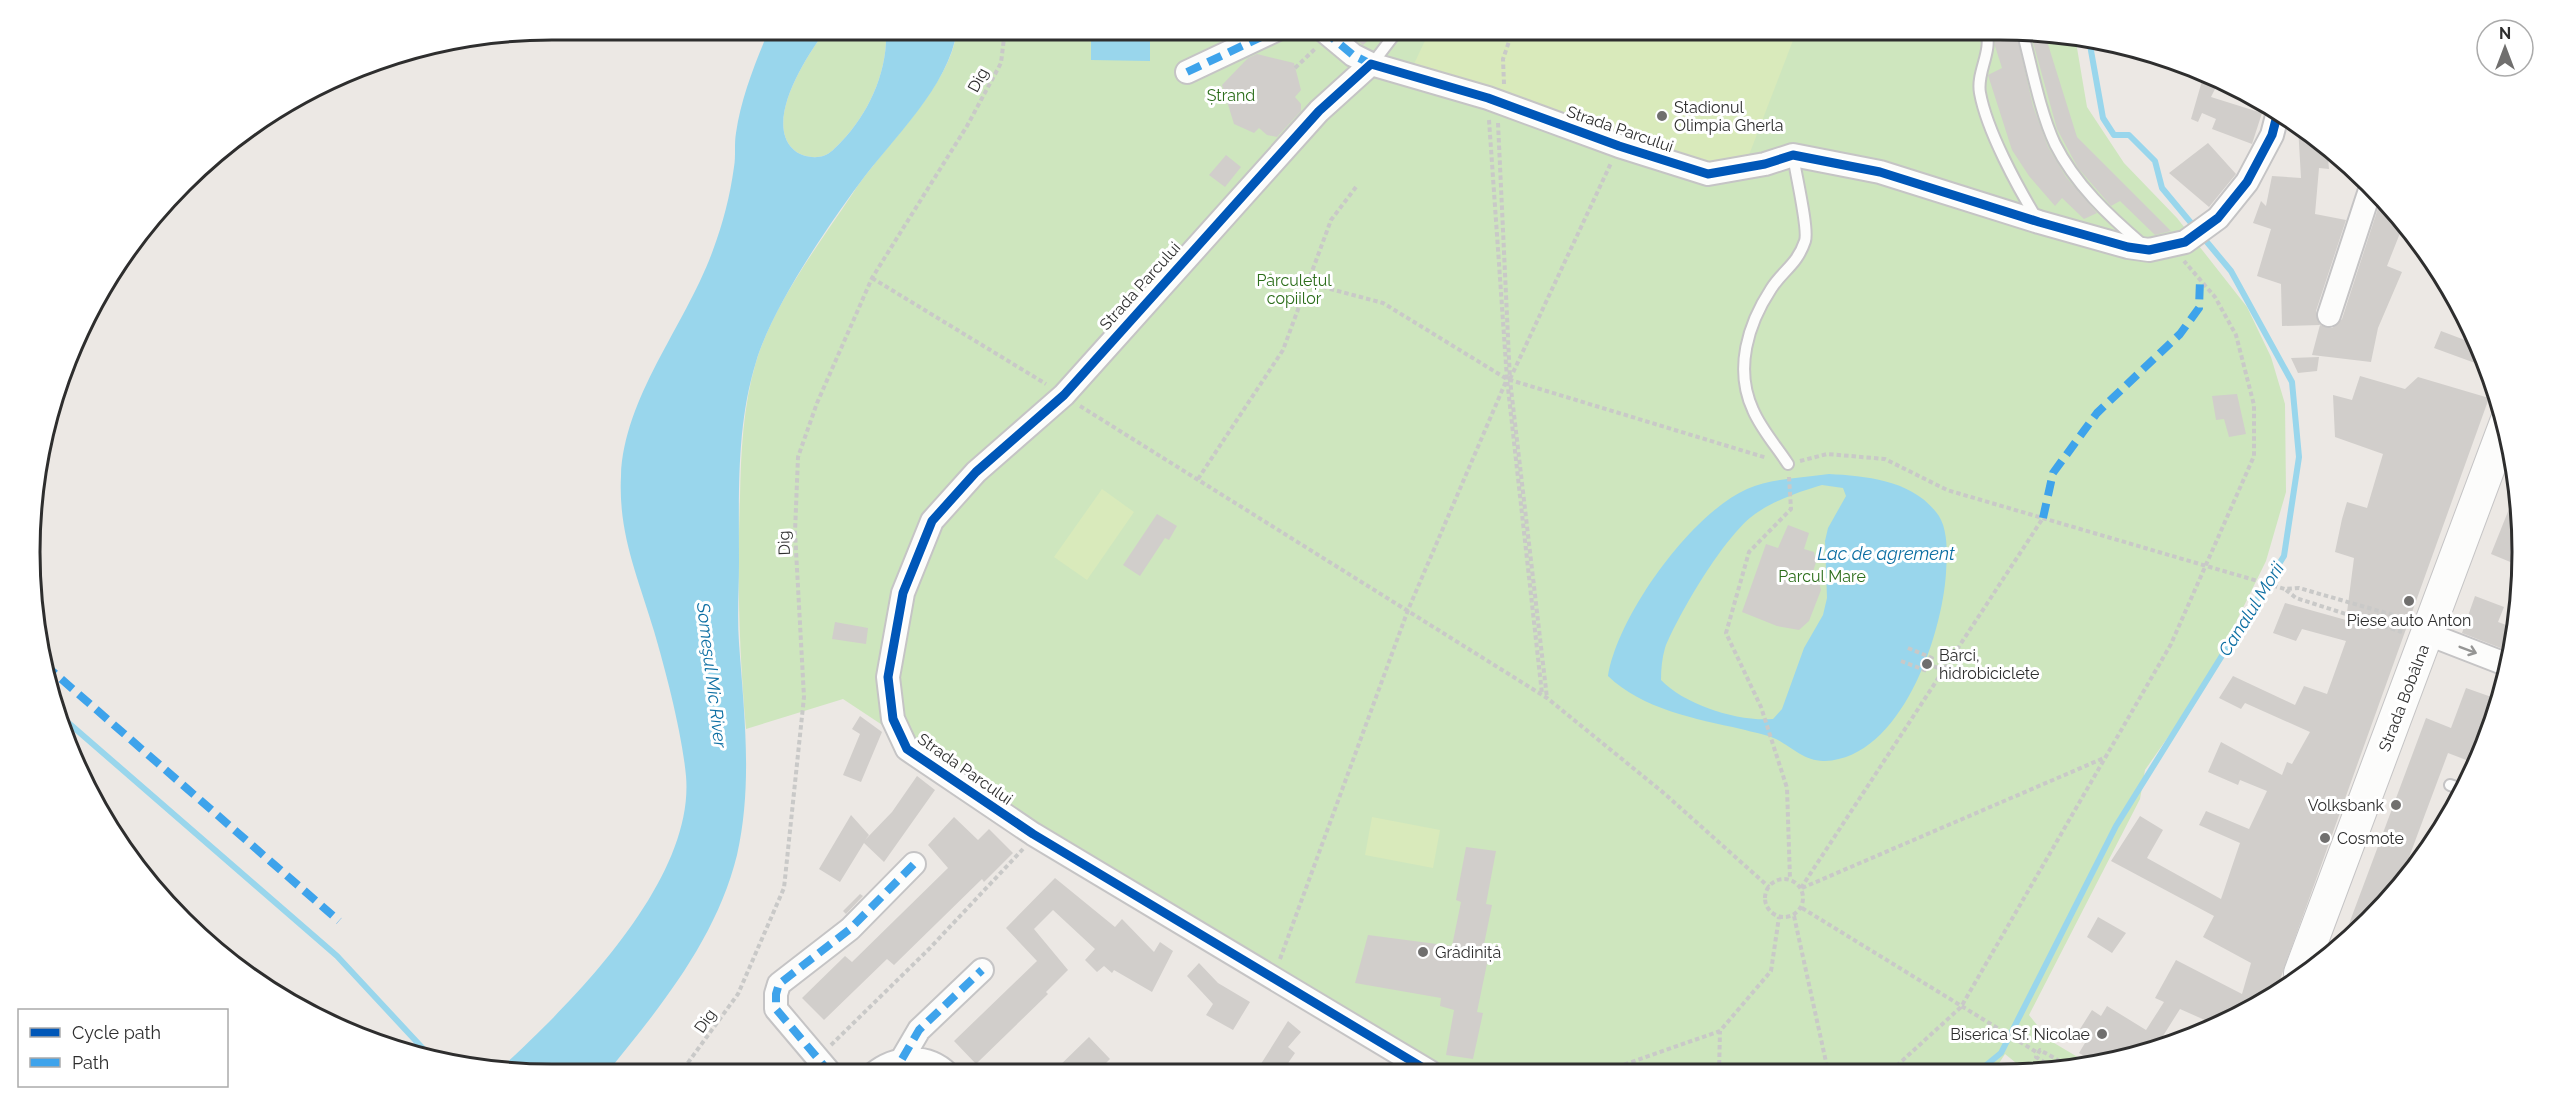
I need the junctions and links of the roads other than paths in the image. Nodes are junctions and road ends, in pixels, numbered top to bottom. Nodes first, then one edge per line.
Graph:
1 (1255, 40) edge
2 (1329, 40) edge
3 (1390, 40) edge
4 (1989, 40) edge
5 (2025, 41) edge
6 (1371, 64) junction
7 (1187, 72) dead end
8 (2276, 121) edge
9 (1793, 155) junction
10 (2368, 196) edge
11 (2038, 222) junction
12 (2168, 247) junction
13 (2329, 315) dead end
14 (2500, 439) edge
15 (1788, 464) road end
16 (2428, 633) junction
17 (2501, 662) edge
18 (2450, 785) dead end
19 (2456, 787) edge
20 (914, 864) dead end
21 (2303, 965) edge
22 (982, 970) dead end
23 (902, 1059) junction
24 (822, 1064) edge
25 (892, 1064) edge
26 (933, 1064) edge
27 (1417, 1064) edge

1 - 7 street
2 - 6 street
3 - 6 lane
4 - 11 lane
5 - 12 lane
6 - 9 street, Strada Parcului
6 - 27 street, Strada Parcului
8 - 12 street
9 - 11 street, Strada Parcului
9 - 15 lane
10 - 13 street
11 - 12 street, Strada Parcului
14 - 16 main road, Strada Bobâlna
16 -> 17 street
16 - 21 main road, Strada Bobâlna
18 - 19 lane
20 - 24 street
22 - 23 street
23 - 25 street
23 - 26 street

